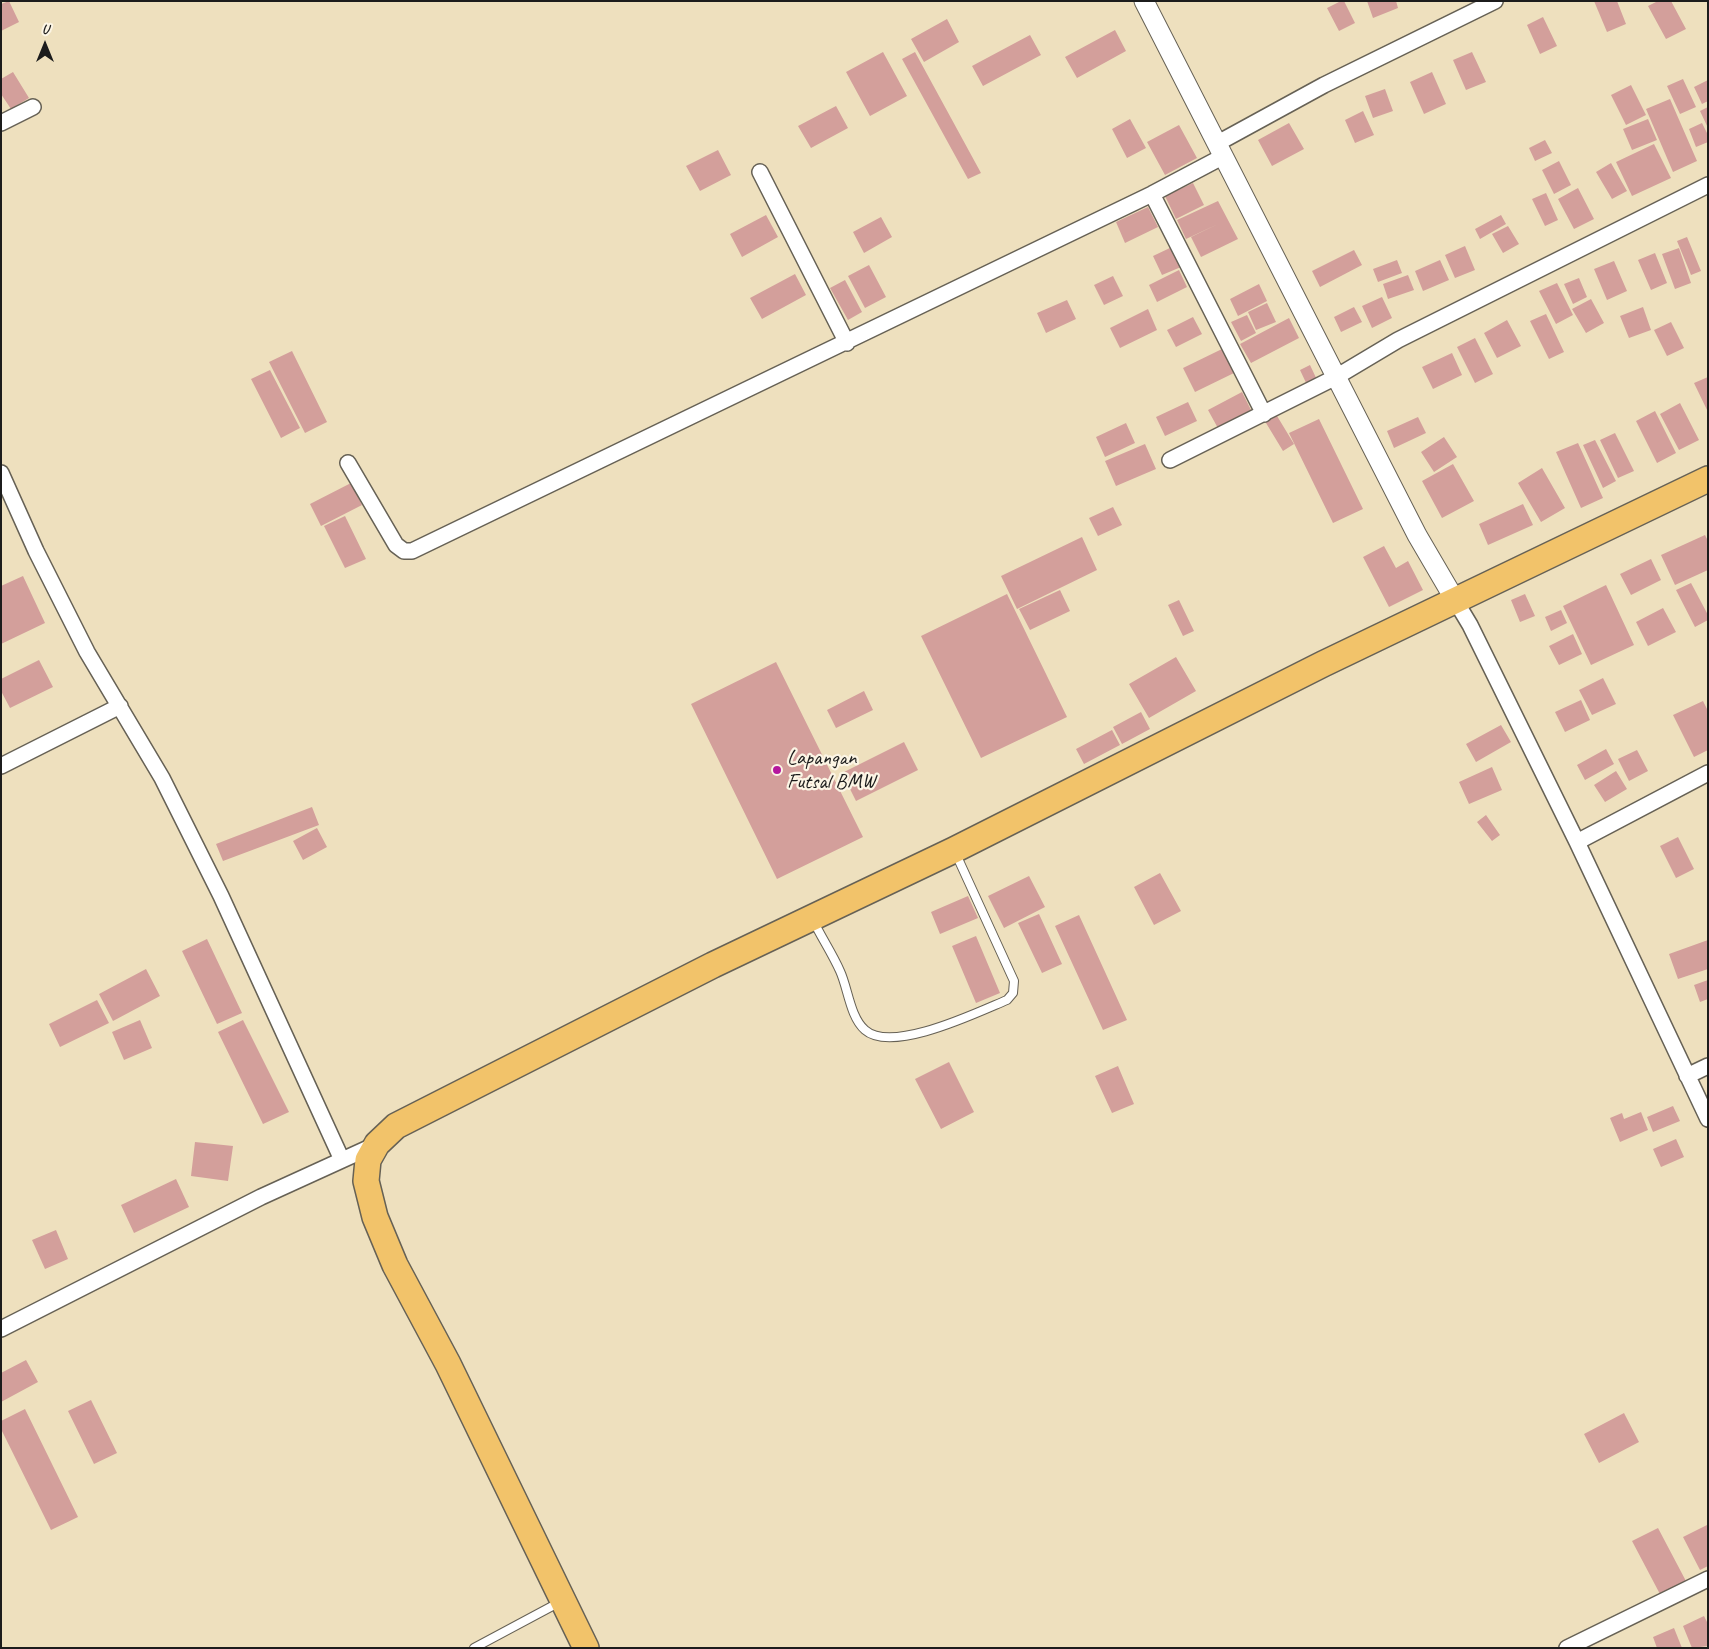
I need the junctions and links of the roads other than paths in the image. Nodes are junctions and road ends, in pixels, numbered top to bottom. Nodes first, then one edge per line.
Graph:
1 (1144, 1) edge
2 (1495, 1) edge
3 (33, 107) dead end
4 (1, 123) edge
5 (1219, 151) junction
6 (760, 172) dead end
7 (1708, 184) edge
8 (1152, 194) junction
9 (847, 343) junction
10 (1336, 377) junction
11 (1264, 414) junction
12 (1170, 460) dead end
13 (348, 463) dead end
14 (1, 473) edge
15 (1708, 479) edge
16 (1455, 600) junction
17 (120, 706) junction
18 (1, 766) edge
19 (1708, 773) edge
20 (1577, 842) junction
21 (954, 850) junction
22 (812, 918) junction
23 (1708, 1066) edge
24 (1687, 1076) junction
25 (1708, 1119) edge
26 (377, 1144) junction
27 (342, 1160) junction
28 (1, 1329) edge
29 (1708, 1579) edge
30 (562, 1601) junction
31 (474, 1648) edge
32 (586, 1648) edge
33 (1567, 1648) edge

1 - 5 street
2 - 5 street
3 - 4 street
5 - 8 street
5 - 10 street
6 - 9 street
7 - 10 street
8 - 9 street
8 - 11 street
9 - 13 street
10 - 11 street
10 - 16 street
11 - 12 street
14 - 17 street
15 - 16 highway
16 - 20 street
16 - 21 highway
17 - 18 street
17 - 27 street
19 - 20 street
20 - 24 street
21 - 22 highway
21 - 22 lane
22 - 26 highway
23 - 24 street
24 - 25 street
26 - 27 street
26 - 30 highway
27 - 28 street
29 - 33 street
30 - 31 lane
30 - 32 highway

